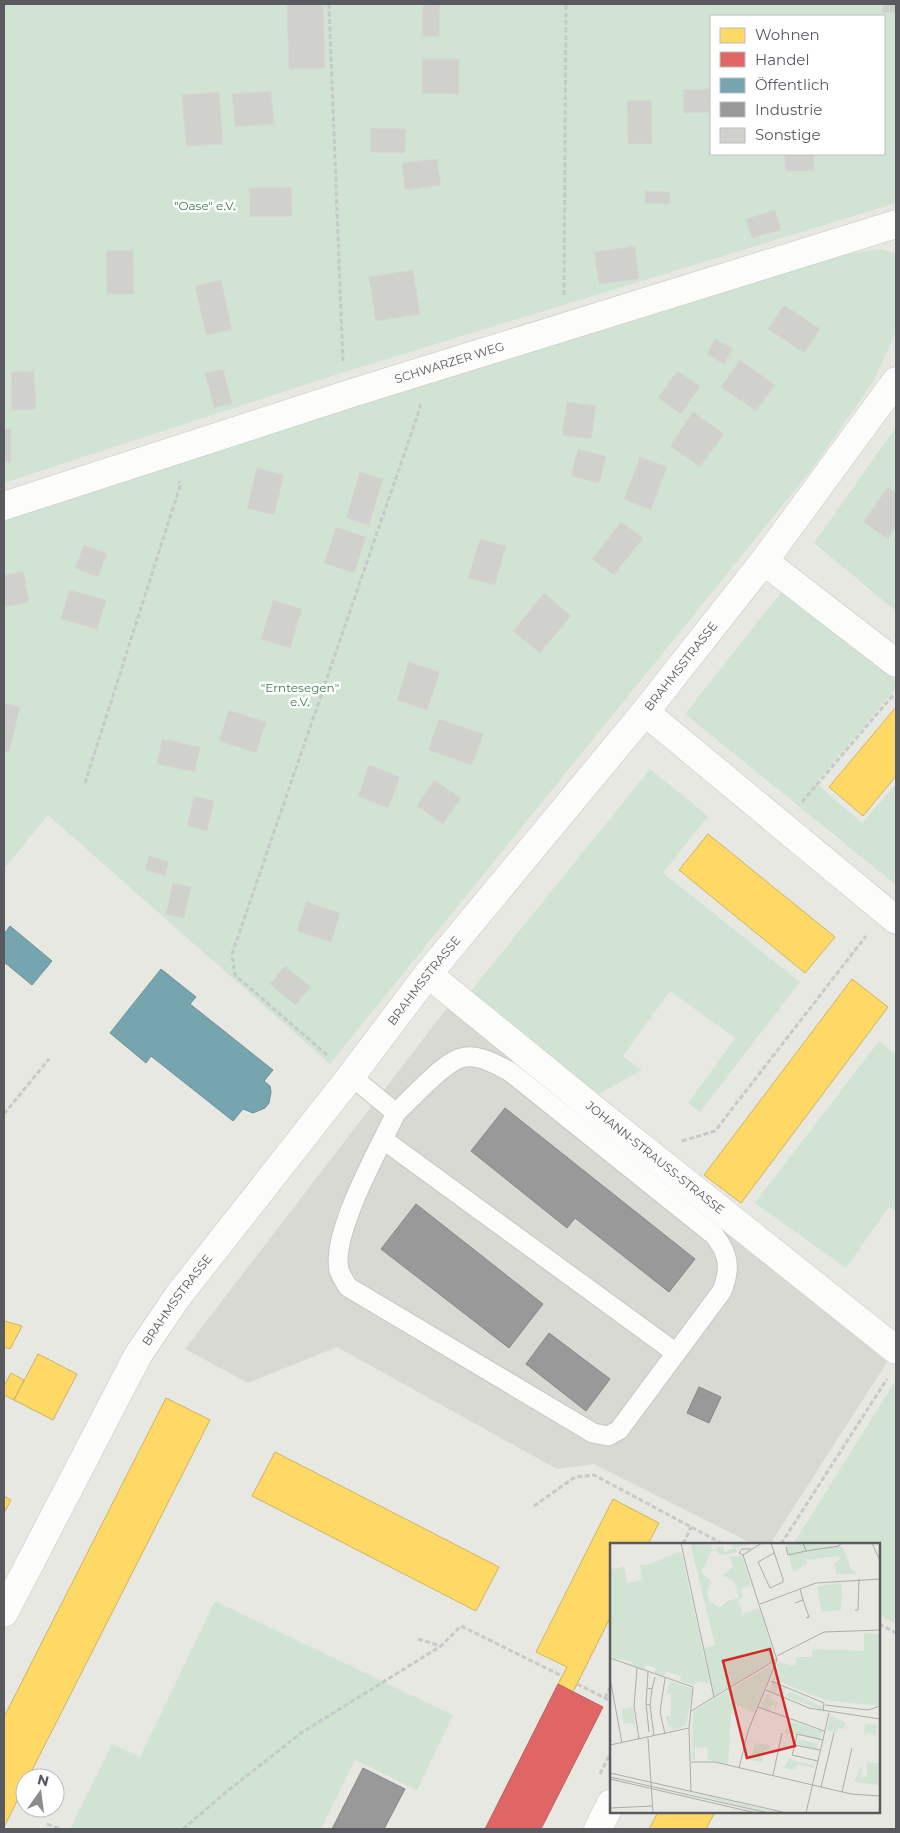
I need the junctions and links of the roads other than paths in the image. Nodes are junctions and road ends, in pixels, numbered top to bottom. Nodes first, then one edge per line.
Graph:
1 (896, 224) edge
2 (896, 382) edge
3 (4, 506) edge
4 (764, 561) junction
5 (896, 663) edge
6 (645, 712) junction
7 (891, 915) edge
8 (428, 974) junction
9 (350, 1076) junction
10 (396, 1113) junction
11 (384, 1140) junction
12 (676, 1353) junction
13 (891, 1355) edge
14 (4, 1613) edge
15 (610, 1805) edge
16 (598, 1829) edge

1 - 3 street, SCHWARZER WEG
2 - 4 street, BRAHMSSTRASSE
4 - 5 street
4 - 6 street, BRAHMSSTRASSE
6 - 7 street
6 - 8 street, BRAHMSSTRASSE
8 - 9 street, BRAHMSSTRASSE
8 - 13 street, JOHANN-STRAUSS-STRASSE
9 - 10 lane
9 - 14 street, BRAHMSSTRASSE
10 - 11 lane
10 - 12 lane
11 - 12 lane
11 - 12 lane
15 - 16 street

